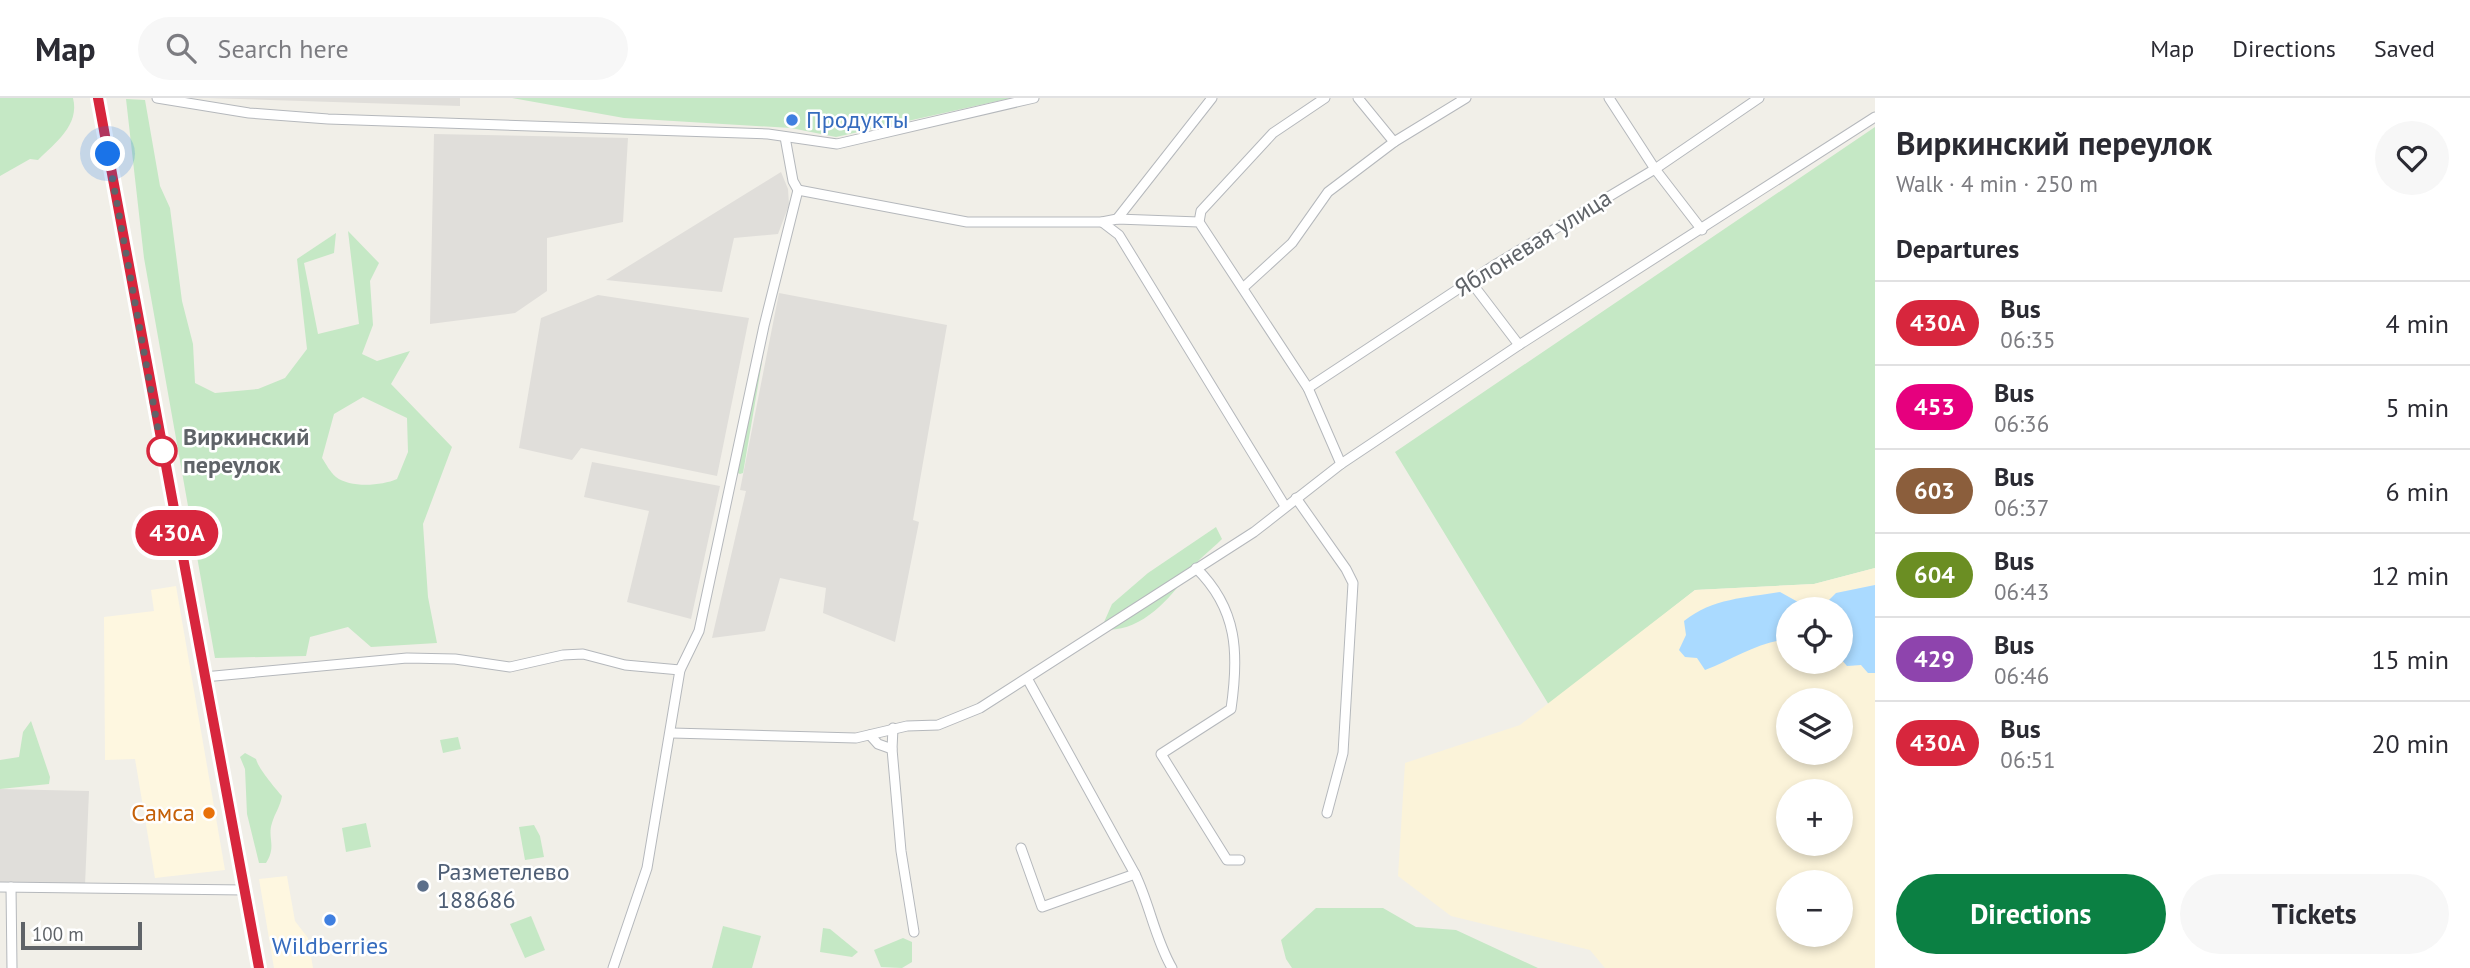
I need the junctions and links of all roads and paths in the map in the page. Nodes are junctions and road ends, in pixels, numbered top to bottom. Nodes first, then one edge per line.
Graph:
1 (97, 98) edge
2 (157, 98) edge
3 (1034, 98) edge
4 (1212, 98) edge
5 (1325, 98) edge
6 (1358, 98) edge
7 (1466, 98) edge
8 (1609, 98) edge
9 (1759, 98) edge
10 (1875, 117) edge
11 (785, 137) junction
12 (1394, 142) junction
13 (1655, 169) junction
14 (798, 190) junction
15 (1117, 219) junction
16 (1102, 222) junction
17 (1199, 222) junction
18 (1702, 230) junction
19 (1471, 282) junction
20 (1244, 287) junction
21 (1519, 345) junction
22 (1308, 388) junction
23 (1341, 464) junction
24 (1296, 498) junction
25 (1285, 506) junction
26 (1196, 568) junction
27 (680, 670) junction
28 (204, 677) junction
29 (1028, 680) junction
30 (894, 728) junction
31 (672, 733) junction
32 (870, 735) junction
33 (892, 749) junction
34 (1326, 813) dead end
35 (1021, 848) dead end
36 (1240, 860) dead end
37 (1135, 874) junction
38 (0, 887) edge
39 (11, 887) junction
40 (244, 890) junction
41 (914, 932) dead end
42 (12, 968) edge
43 (259, 968) edge
44 (613, 968) edge
45 (1172, 968) edge

1 - 28 main road
2 - 11 street
3 - 11 street
4 - 15 street
5 - 17 street
6 - 12 street
7 - 12 street
8 - 13 street
9 - 13 street, Яблоневая улица
10 - 18 street
11 - 14 street
12 - 20 street
13 - 18 street
13 - 19 street, Яблоневая улица
14 - 16 street
14 - 27 street
15 - 16 street
15 - 17 street
16 - 25 street
17 - 20 street
18 - 21 street
19 - 21 street
19 - 22 street, Яблоневая улица
20 - 22 street
21 - 23 street
22 - 23 street
23 - 24 street
24 - 25 street
24 - 34 street
25 - 26 street
26 - 29 street
26 - 36 street
27 - 28 street
27 - 31 street
28 - 40 main road
29 - 30 street
29 - 37 street
30 - 32 street
30 - 33 street
31 - 32 street
31 - 44 street
32 - 33 street
33 - 41 street
35 - 37 street
37 - 45 street
38 - 39 street
39 - 40 street
39 - 42 street
40 - 43 main road

